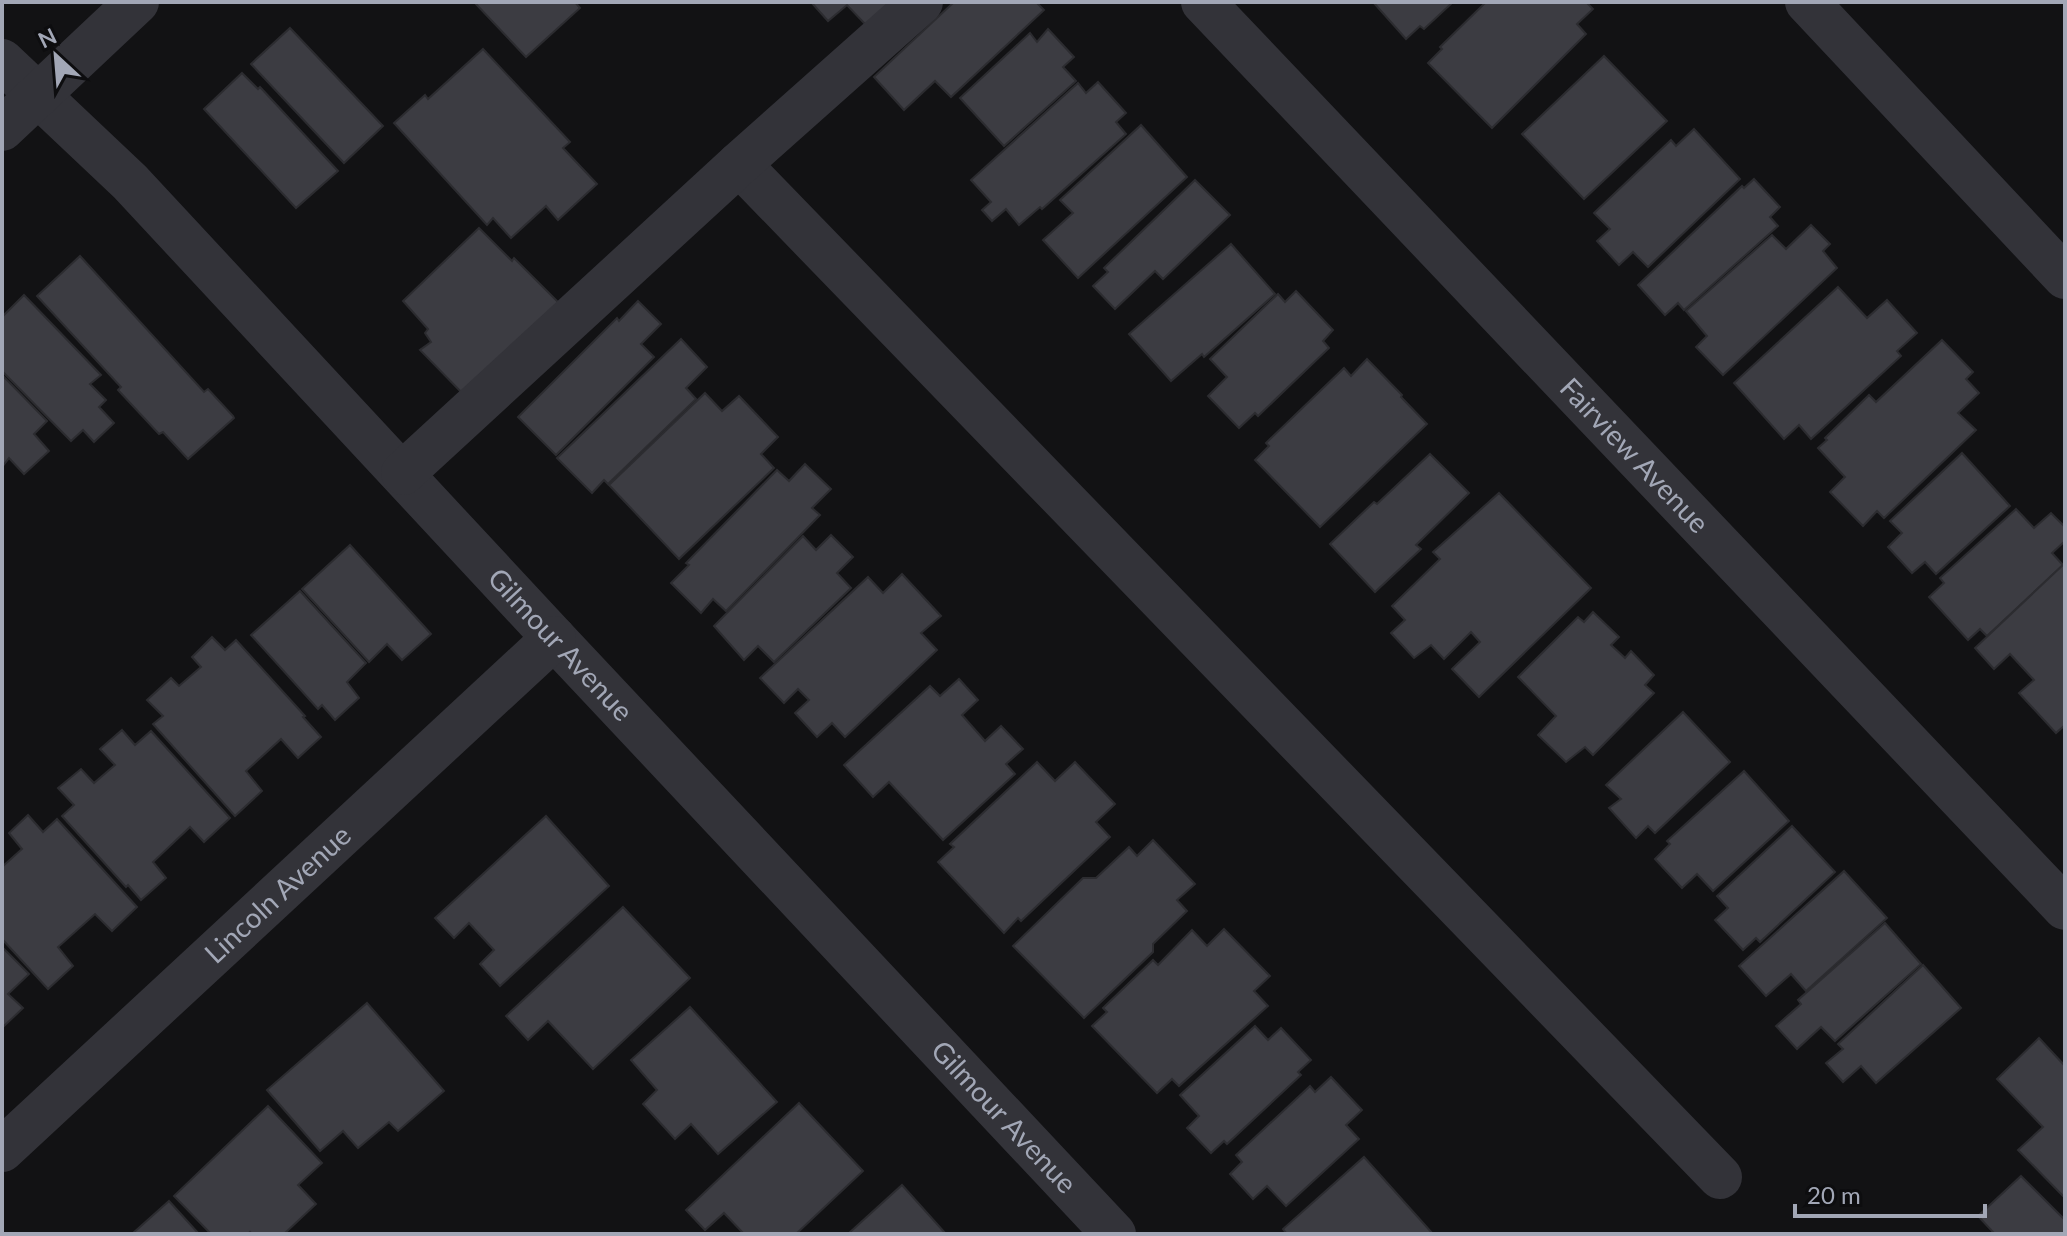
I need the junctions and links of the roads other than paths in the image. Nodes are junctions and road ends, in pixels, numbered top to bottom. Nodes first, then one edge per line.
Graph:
1 (137, 2) edge
2 (921, 2) edge
3 (1203, 2) edge
4 (1807, 2) edge
5 (2, 61) edge
6 (38, 95) junction
7 (2, 129) edge
8 (739, 164) junction
9 (2065, 277) edge
10 (403, 473) junction
11 (554, 638) junction
12 (2065, 908) edge
13 (2, 1150) edge
14 (1720, 1177) dead end
15 (1114, 1234) edge

1 - 6 street
2 - 8 street
3 - 12 street, Fairview Avenue
4 - 9 street
5 - 6 street, Gilmour Avenue
6 - 7 street
6 - 10 street, Gilmour Avenue
8 - 10 street
8 - 14 street
10 - 11 street, Gilmour Avenue
11 - 13 street, Lincoln Avenue
11 - 15 street, Gilmour Avenue

